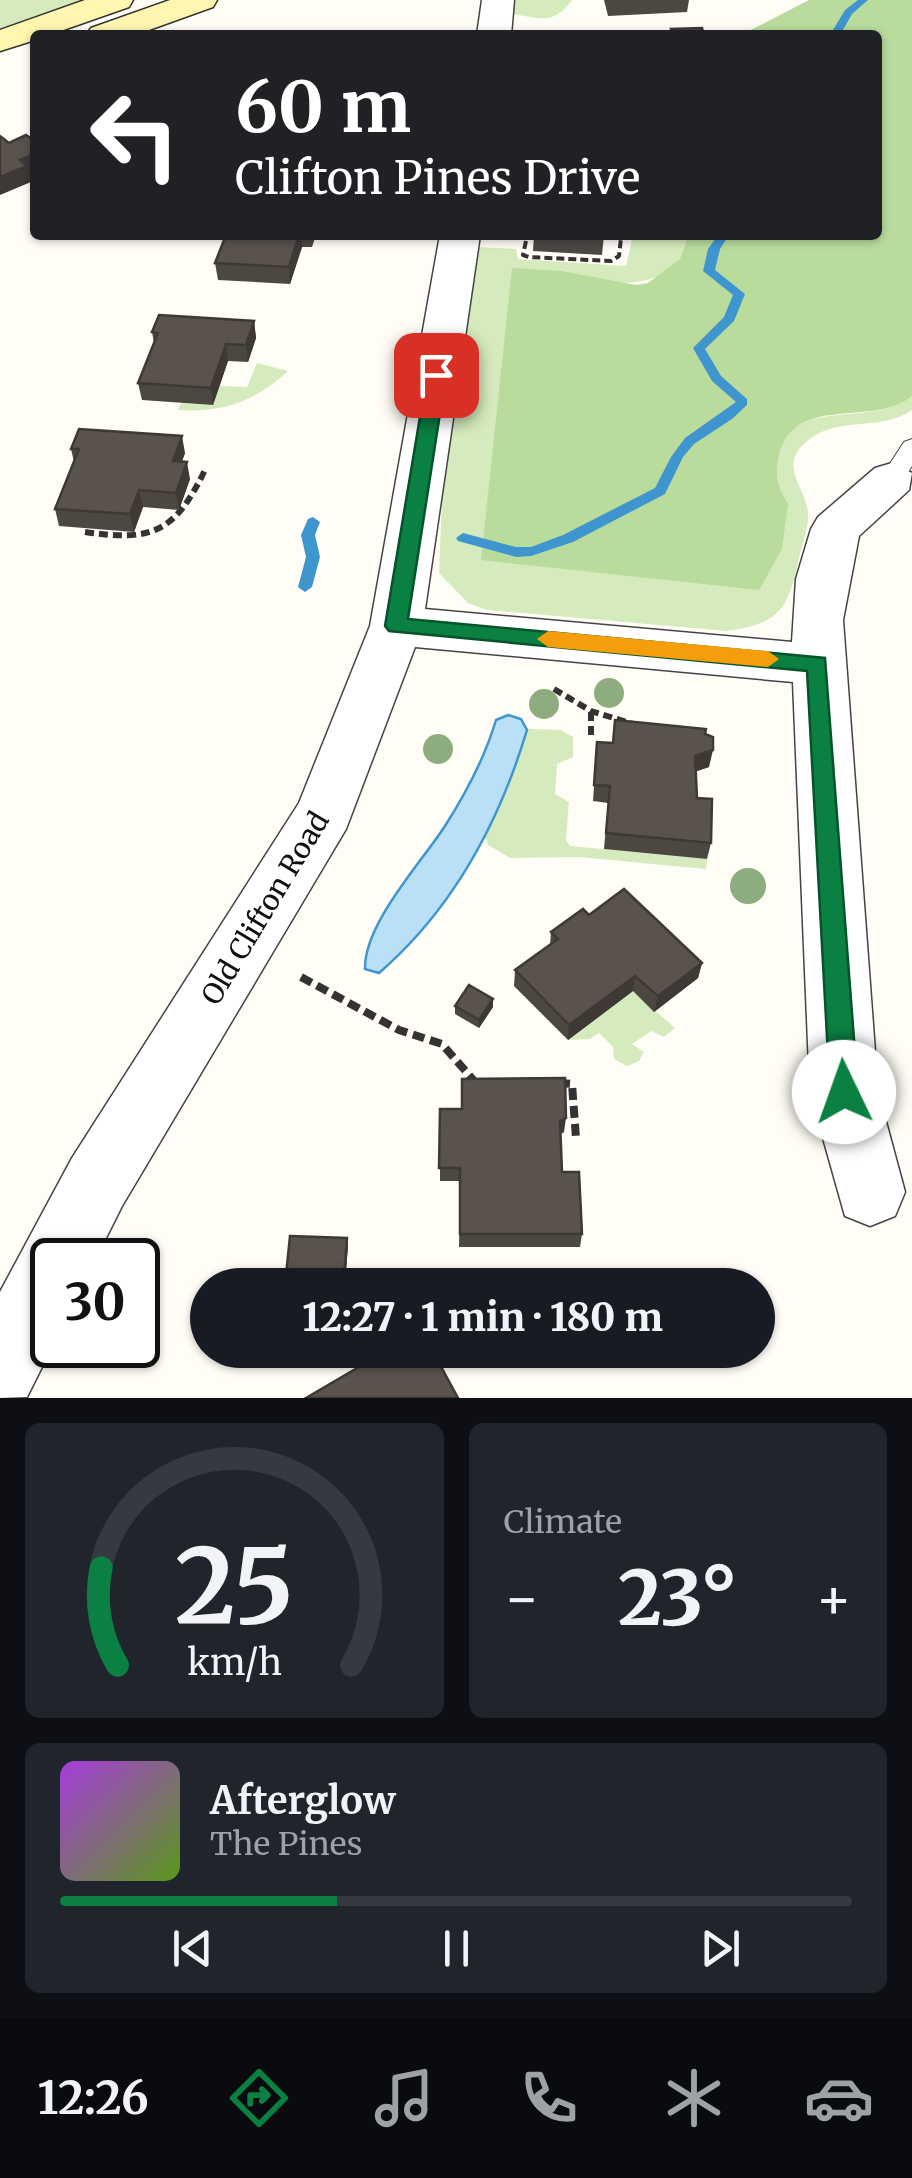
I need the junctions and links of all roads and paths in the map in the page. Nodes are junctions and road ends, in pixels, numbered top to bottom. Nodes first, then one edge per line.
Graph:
1 (116, 0) edge
2 (201, 0) edge
3 (498, 0) edge
4 (30, 30) edge
5 (31, 30) edge
6 (116, 30) edge
7 (495, 30) edge
8 (0, 41) edge
9 (30, 61) edge
10 (0, 72) edge
11 (459, 240) edge
12 (621, 240) edge
13 (526, 241) dead end
14 (902, 463) edge
15 (204, 470) dead end
16 (84, 532) edge
17 (396, 626) junction
18 (817, 664) junction
19 (542, 687) dead end
20 (592, 711) junction
21 (640, 727) edge
22 (592, 736) dead end
23 (301, 977) dead end
24 (488, 1082) edge
25 (538, 1083) edge
26 (576, 1138) dead end
27 (870, 1192) dead end
28 (69, 1238) edge
29 (30, 1311) edge
30 (0, 1370) edge

1 - 5 main road
2 - 6 main road
3 - 7 street
4 - 8 main road
9 - 10 main road
11 - 17 street, Old Clifton Road
12 - 13 path
14 - 18 street
15 - 16 path
17 - 18 street
17 - 28 street, Old Clifton Road
18 - 27 street
19 - 20 path
20 - 21 path
20 - 22 path
23 - 24 path
25 - 26 path
29 - 30 street

